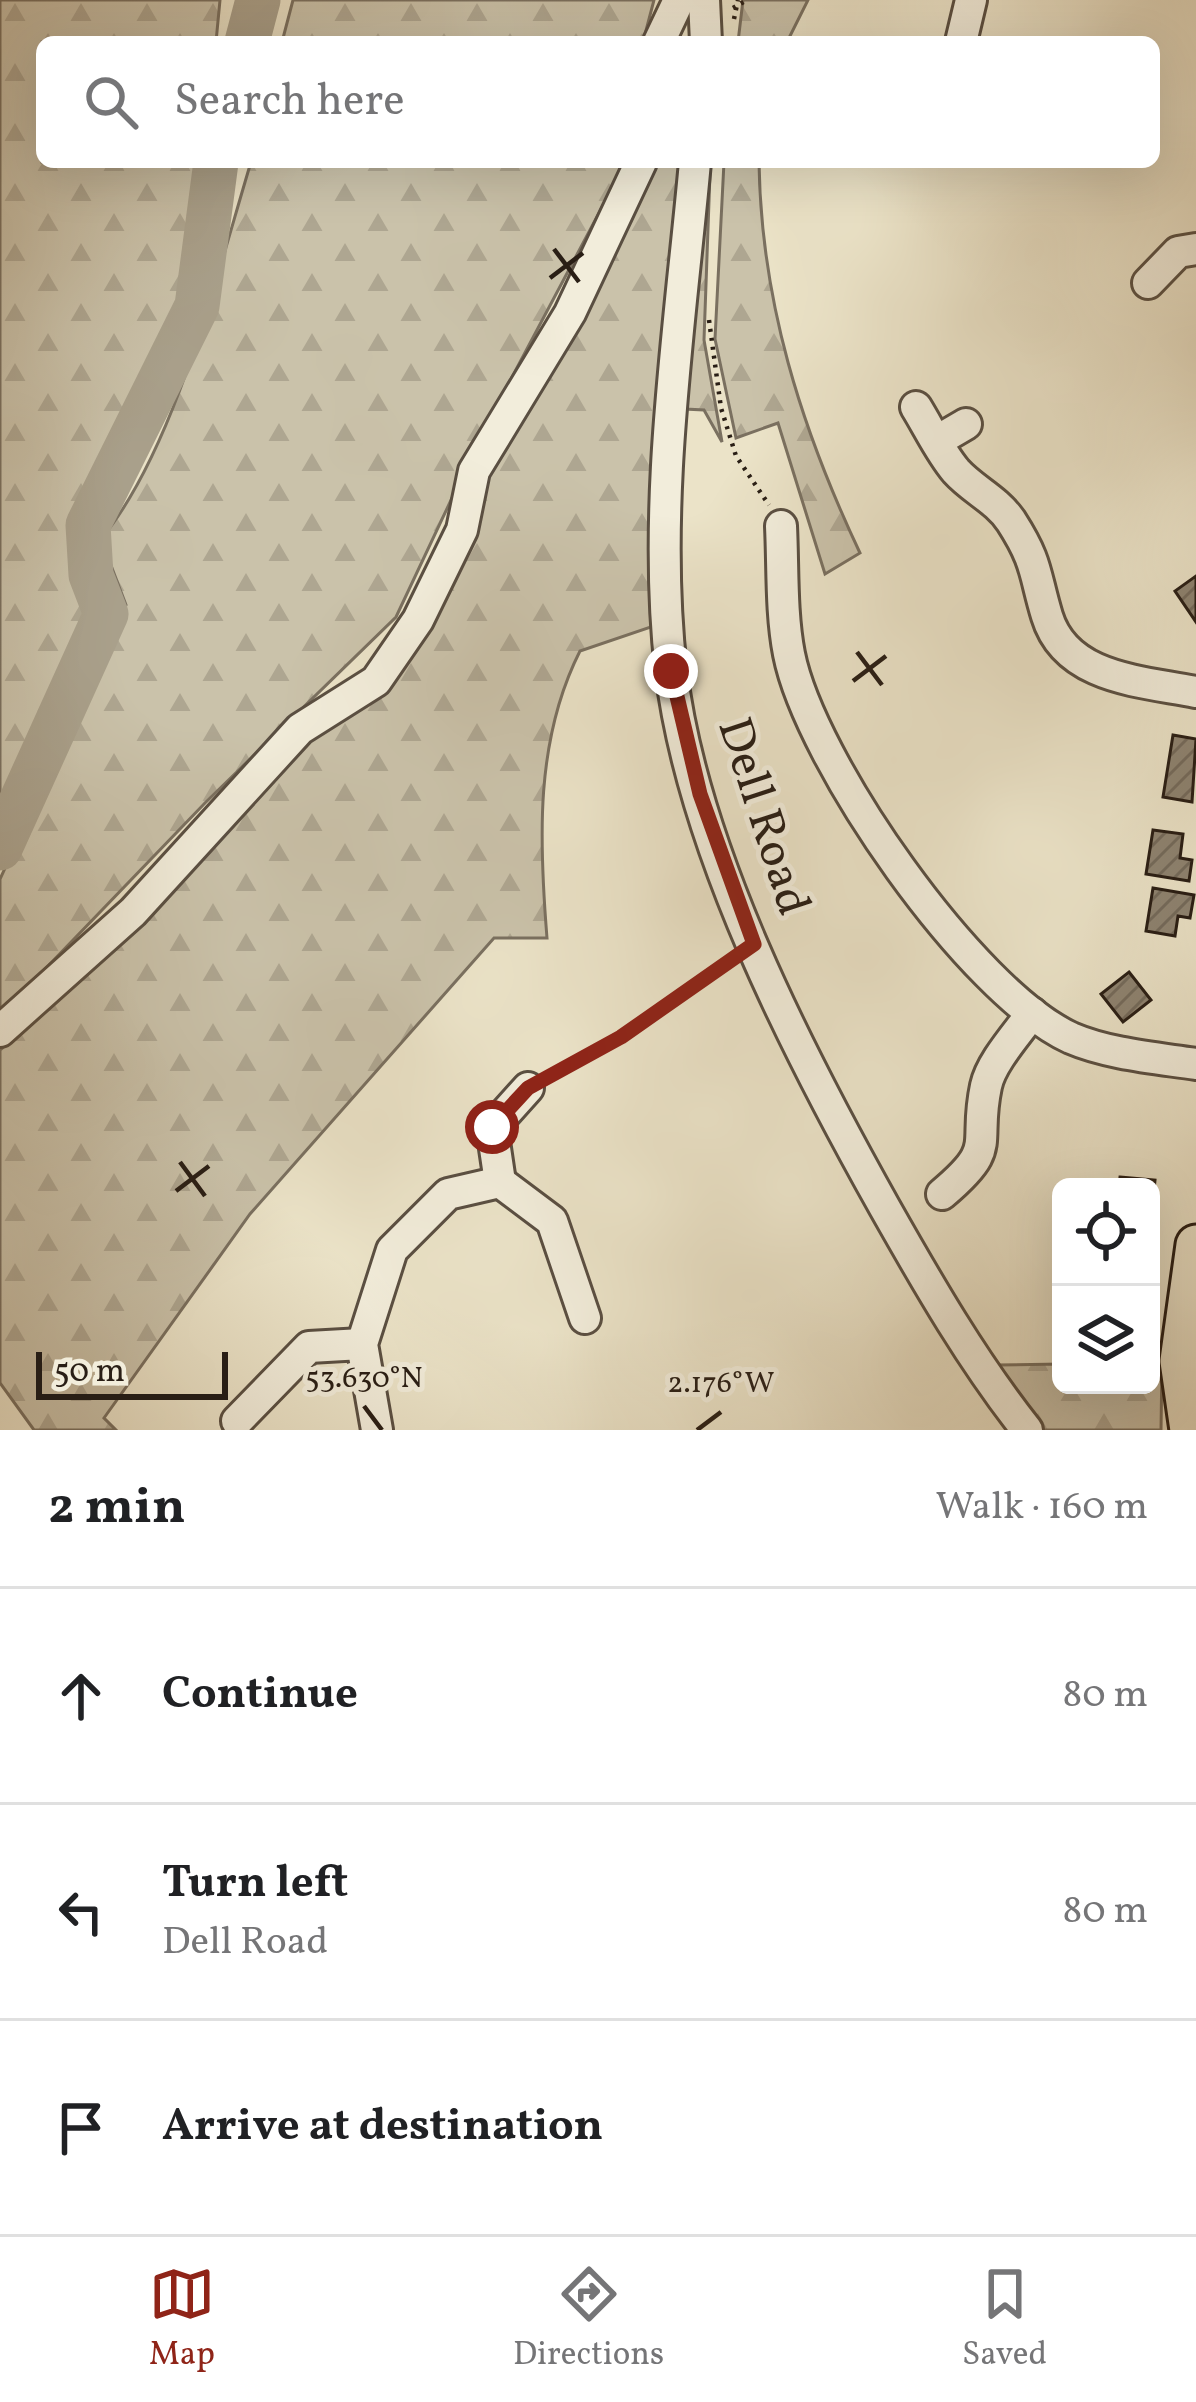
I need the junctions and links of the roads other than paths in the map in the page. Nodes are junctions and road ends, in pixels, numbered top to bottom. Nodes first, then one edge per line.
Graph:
1 (679, 0) edge
2 (704, 0) edge
3 (971, 0) edge
4 (662, 36) edge
5 (706, 36) edge
6 (963, 36) edge
7 (637, 168) edge
8 (694, 168) edge
9 (1196, 249) edge
10 (1148, 283) dead end
11 (916, 407) dead end
12 (966, 424) dead end
13 (937, 441) junction
14 (781, 526) road end
15 (1196, 692) edge
16 (1032, 1012) junction
17 (0, 1031) edge
18 (1196, 1064) edge
19 (528, 1088) road end
20 (500, 1183) junction
21 (942, 1195) dead end
22 (1196, 1245) edge
23 (585, 1318) dead end
24 (362, 1344) junction
25 (237, 1421) dead end
26 (377, 1430) edge
27 (1027, 1430) edge
28 (1190, 1430) edge

1 - 4 street
2 - 5 street
3 - 6 street
7 - 17 street
8 - 27 street, Dell Road
9 - 10 street
11 - 13 street
12 - 13 street
13 - 15 street
14 - 16 street
16 - 18 street
16 - 21 street
19 - 20 street
20 - 23 street
20 - 24 street
22 - 28 main road
24 - 25 street
24 - 26 street

